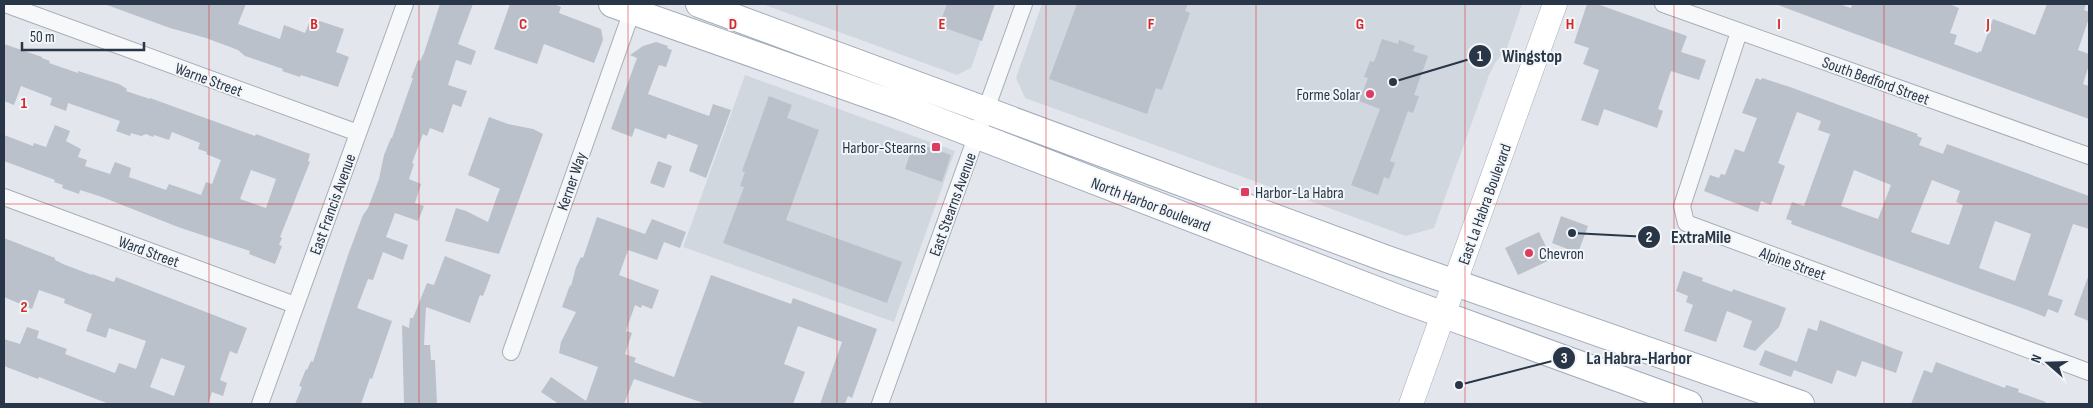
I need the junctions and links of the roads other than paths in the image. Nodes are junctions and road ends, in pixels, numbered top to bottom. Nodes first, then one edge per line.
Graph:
1 (5, 4) edge
2 (405, 4) edge
3 (699, 4) edge
4 (1024, 4) edge
5 (1555, 4) edge
6 (1663, 4) edge
7 (622, 8) edge
8 (1739, 32) junction
9 (986, 110) junction
10 (358, 133) junction
11 (977, 136) junction
12 (2089, 156) edge
13 (4, 197) edge
14 (1456, 282) junction
15 (295, 305) junction
16 (1443, 316) junction
17 (511, 352) dead end
18 (2089, 372) edge
19 (260, 404) edge
20 (880, 404) edge
21 (1411, 404) edge
22 (1690, 404) edge
23 (1801, 404) edge

1 - 10 street, Warne Street
2 - 10 street, East Francis Avenue
3 - 9 main road, North Harbor Boulevard
4 - 9 street, East Stearns Avenue
5 - 14 main road, East La Habra Boulevard
6 - 8 street, South Bedford Street
7 - 11 main road, North Harbor Boulevard
7 - 17 street, Kerner Way
8 - 12 street, South Bedford Street
8 - 18 street, Alpine Street
9 - 11 street, East Stearns Avenue
9 - 14 main road, North Harbor Boulevard
10 - 15 street, East Francis Avenue
11 - 16 main road, North Harbor Boulevard
11 - 20 street, East Stearns Avenue
13 - 15 street, Ward Street
14 - 16 main road, East La Habra Boulevard
14 - 23 main road, North Harbor Boulevard
15 - 19 street, East Francis Avenue
16 - 21 main road, East La Habra Boulevard
16 - 22 main road, North Harbor Boulevard

